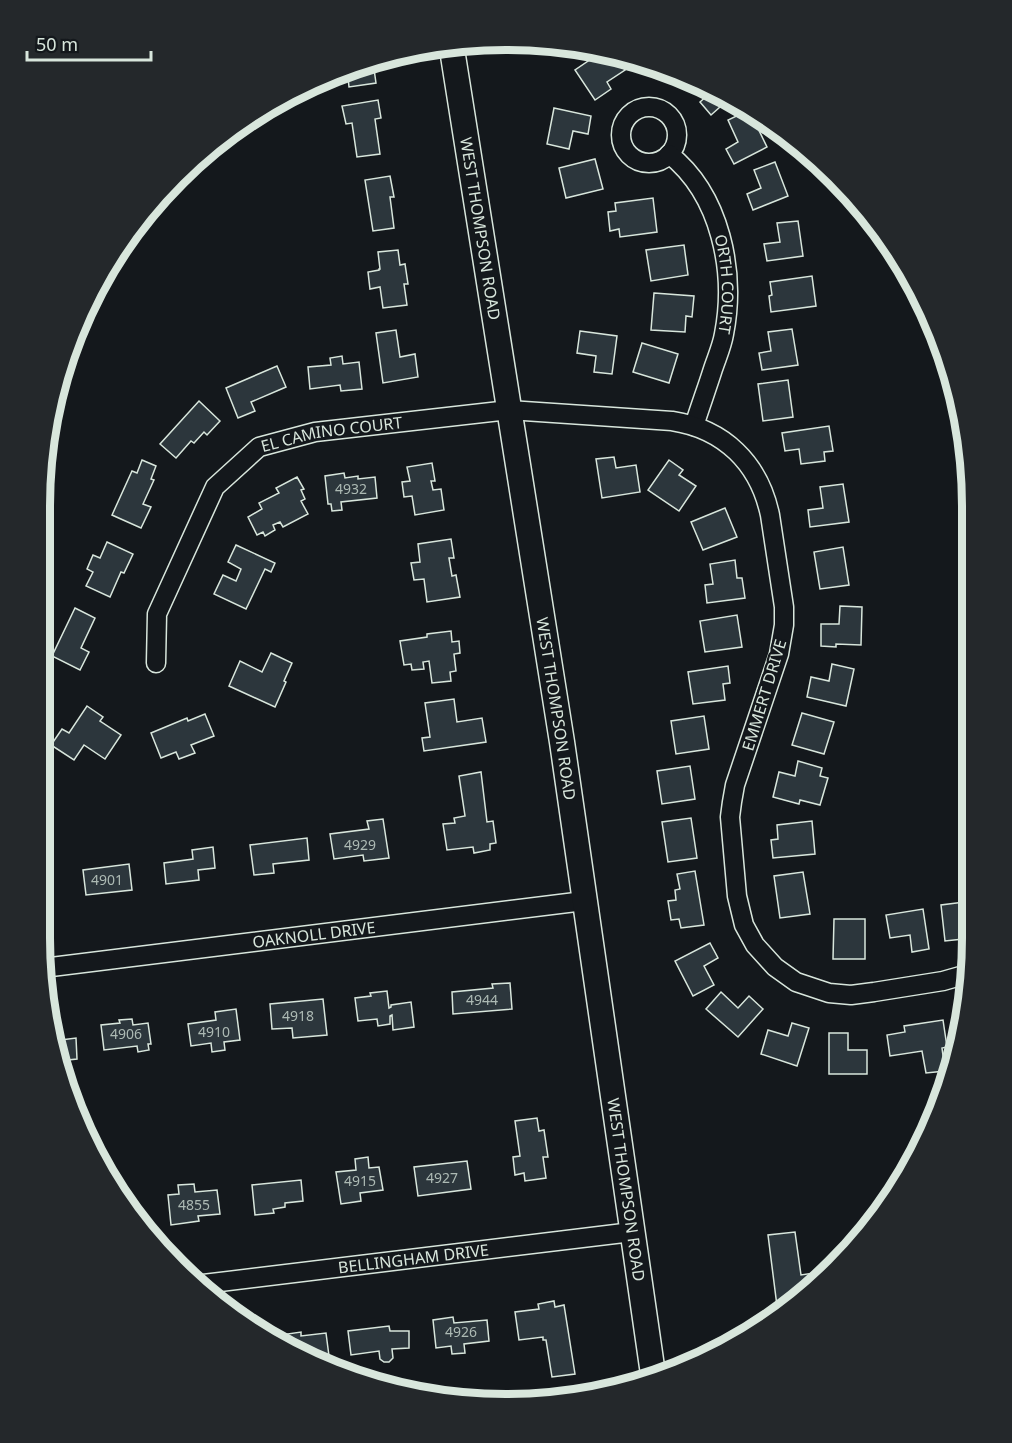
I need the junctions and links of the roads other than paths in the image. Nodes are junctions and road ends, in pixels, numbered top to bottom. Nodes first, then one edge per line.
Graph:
1 (452, 52) edge
2 (669, 154) dead end
3 (509, 410) junction
4 (694, 426) junction
5 (156, 663) dead end
6 (584, 901) junction
7 (50, 967) edge
8 (961, 976) edge
9 (632, 1232) junction
10 (209, 1283) edge
11 (652, 1369) edge

1 - 3 main road, WEST THOMPSON ROAD
2 - 4 street, ORTH COURT
3 - 4 street, EMMERT DRIVE
3 - 5 street, EL CAMINO COURT
3 - 6 main road, WEST THOMPSON ROAD
4 - 8 street, EMMERT DRIVE
6 - 7 street, OAKNOLL DRIVE
6 - 9 main road, WEST THOMPSON ROAD
9 - 10 street, BELLINGHAM DRIVE
9 - 11 main road, WEST THOMPSON ROAD

